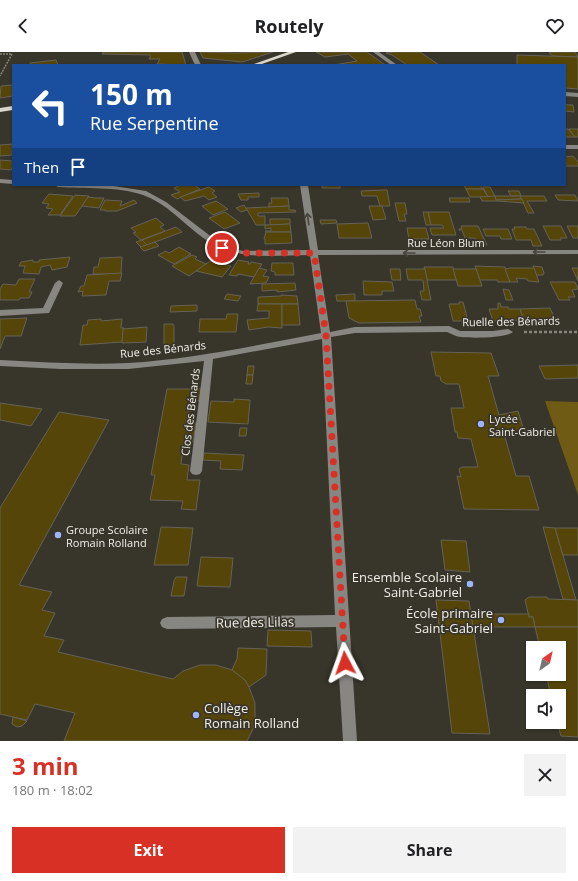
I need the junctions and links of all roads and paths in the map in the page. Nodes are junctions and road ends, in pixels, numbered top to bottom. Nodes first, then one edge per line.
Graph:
1 (192, 52) edge
2 (293, 52) edge
3 (376, 52) edge
4 (0, 54) edge
5 (198, 64) edge
6 (257, 64) edge
7 (393, 64) edge
8 (0, 76) edge
9 (566, 94) edge
10 (578, 95) edge
11 (12, 108) edge
12 (0, 110) edge
13 (566, 147) edge
14 (578, 147) edge
15 (0, 181) edge
16 (12, 182) edge
17 (71, 186) edge
18 (304, 186) edge
19 (578, 252) edge
20 (314, 253) junction
21 (59, 283) dead end
22 (0, 313) edge
23 (508, 332) joint
24 (578, 332) edge
25 (326, 335) junction
26 (209, 357) junction
27 (0, 363) edge
28 (196, 471) dead end
29 (342, 621) junction
30 (167, 623) dead end
31 (350, 741) edge

1 - 5 street
2 - 6 main road
3 - 7 street
4 - 8 path
9 - 10 street
11 - 12 main road
13 - 14 street
15 - 16 street
17 - 20 street, Rue Léon Blum
20 -> 18 street
19 -> 20 street, Rue Léon Blum
20 - 25 street
21 - 22 street
23 - 24 path, Ruelle des Bénards
23 - 25 street, Ruelle des Bénards
25 - 26 street, Rue des Bénards
25 - 29 street
26 - 27 street, Rue des Bénards
26 - 28 street, Clos des Bénards
29 - 30 street, Rue des Lilas
29 - 31 street

